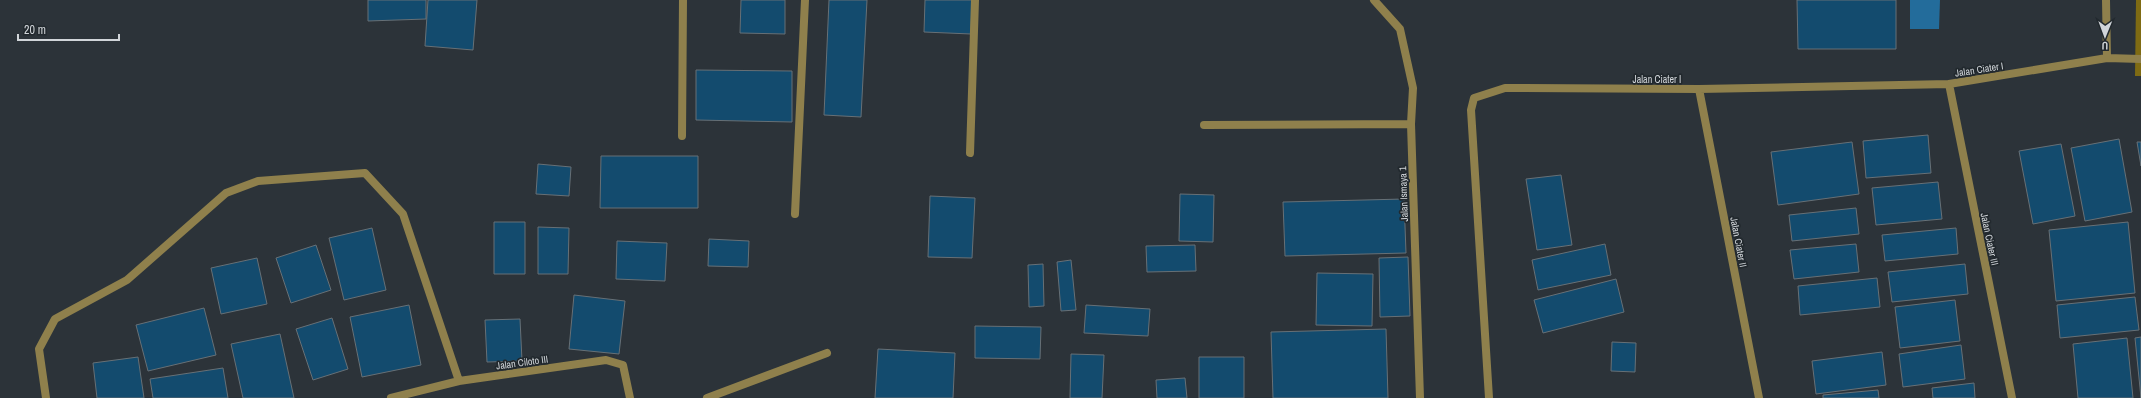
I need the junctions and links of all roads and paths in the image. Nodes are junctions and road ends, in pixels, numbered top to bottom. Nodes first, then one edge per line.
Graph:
1 (683, 0) edge
2 (805, 0) edge
3 (976, 0) edge
4 (1374, 0) edge
5 (2106, 0) edge
6 (2107, 58) junction
7 (2141, 59) edge
8 (1948, 84) junction
9 (1699, 89) junction
10 (1411, 124) junction
11 (1204, 125) dead end
12 (682, 136) dead end
13 (970, 153) dead end
14 (795, 214) dead end
15 (827, 353) dead end
16 (459, 381) junction
17 (46, 398) edge
18 (391, 398) edge
19 (630, 398) edge
20 (707, 398) edge
21 (1420, 398) edge
22 (1489, 398) edge
23 (1759, 398) edge
24 (2012, 398) edge

1 - 12 street
2 - 14 street
3 - 13 street
4 - 10 street, Jalan Ismaya 1
5 - 6 street
6 - 7 street, Jalan Ciater I
6 - 8 street, Jalan Ciater I
8 - 9 street, Jalan Ciater I
8 - 24 street, Jalan Ciater III
9 - 22 street, Jalan Ciater I
9 - 23 street, Jalan Ciater II
10 - 11 street
10 - 21 street, Jalan Ismaya 1
15 - 20 street
16 - 17 street
16 - 18 street, Jalan Ciloto III
16 - 19 street, Jalan Ciloto III

